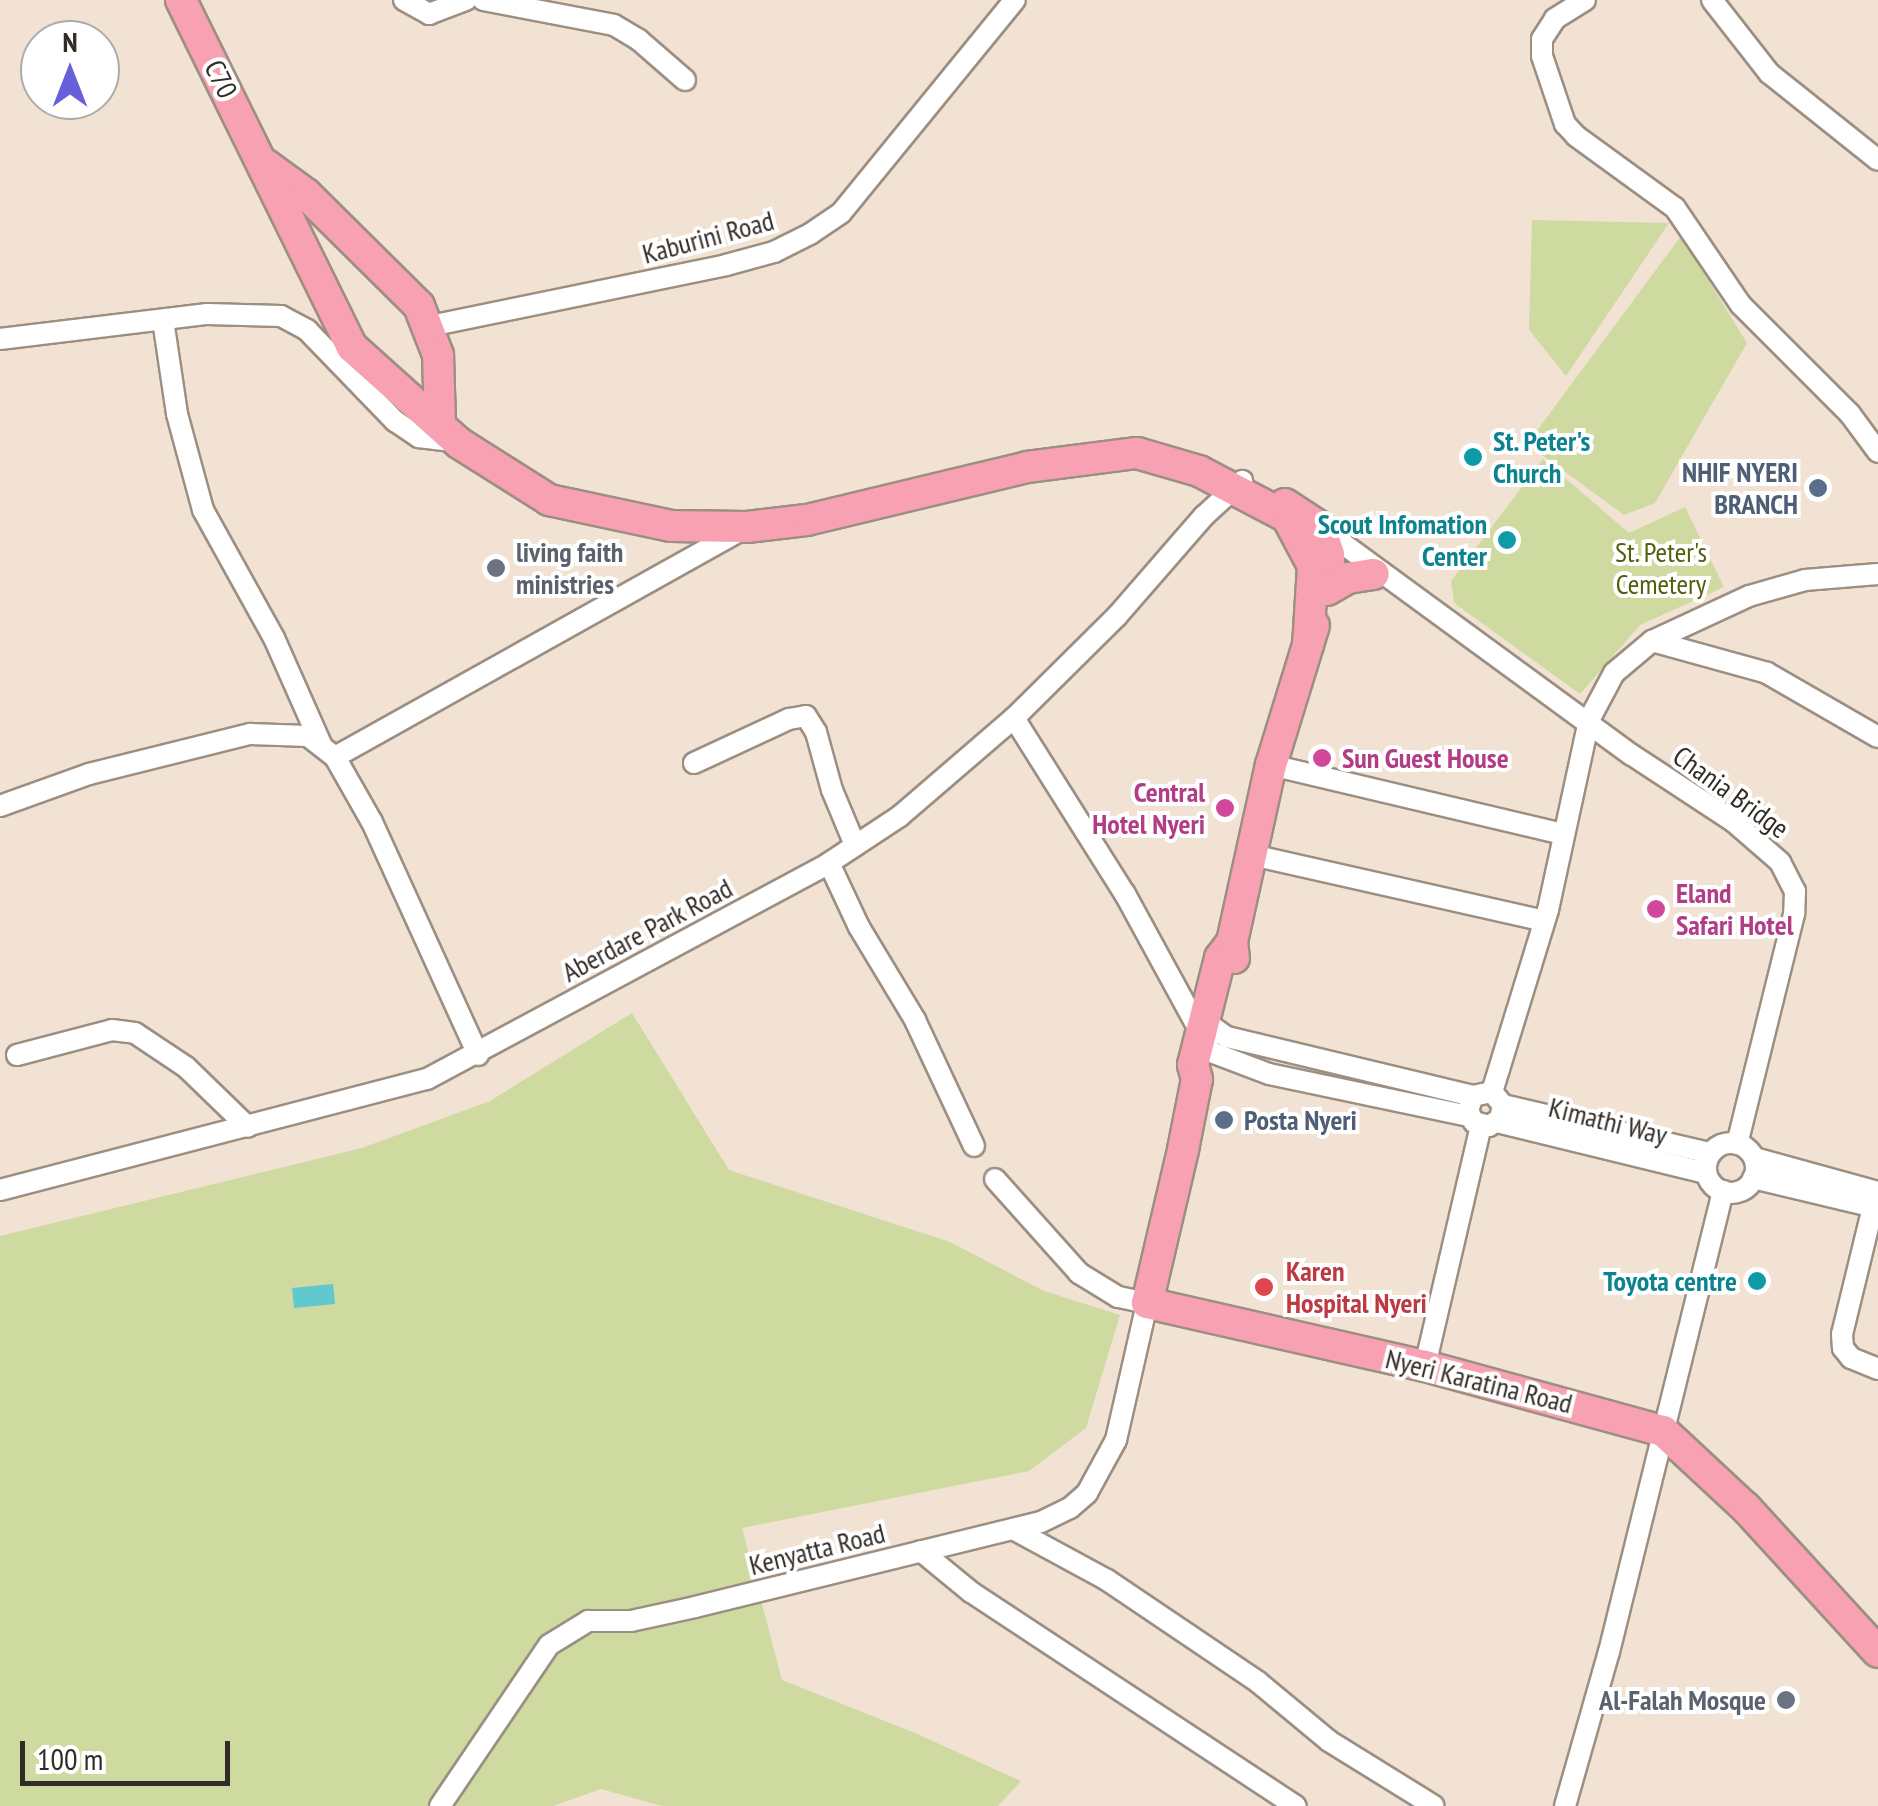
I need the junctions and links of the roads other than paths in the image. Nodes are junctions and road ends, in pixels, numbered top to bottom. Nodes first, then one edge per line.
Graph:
1 (180, 0) edge
2 (404, 0) edge
3 (466, 0) edge
4 (483, 0) edge
5 (1015, 0) edge
6 (1585, 0) edge
7 (1712, 0) edge
8 (685, 80) dead end
9 (259, 160) junction
10 (1878, 160) edge
11 (163, 320) junction
12 (430, 326) junction
13 (0, 339) edge
14 (450, 433) junction
15 (1878, 452) edge
16 (1231, 481) junction
17 (1287, 518) junction
18 (747, 527) junction
19 (1323, 534) junction
20 (1374, 574) junction
21 (1878, 574) edge
22 (1326, 590) junction
23 (1461, 631) junction
24 (1652, 641) junction
25 (1308, 645) junction
26 (1014, 718) junction
27 (1589, 720) junction
28 (1878, 736) edge
29 (328, 752) junction
30 (694, 763) dead end
31 (1272, 765) junction
32 (0, 806) edge
33 (1564, 834) junction
34 (855, 846) junction
35 (1252, 855) junction
36 (829, 863) junction
37 (1544, 921) junction
38 (1203, 1039) junction
39 (16, 1054) dead end
40 (478, 1056) junction
41 (1486, 1109) junction
42 (248, 1126) junction
43 (1736, 1144) junction
44 (974, 1146) dead end
45 (1708, 1163) junction
46 (1754, 1168) junction
47 (995, 1179) dead end
48 (0, 1190) edge
49 (1723, 1191) junction
50 (1876, 1202) edge
51 (1148, 1303) junction
52 (1424, 1366) junction
53 (1878, 1369) edge
54 (1662, 1431) junction
55 (1013, 1528) junction
56 (921, 1551) junction
57 (1878, 1652) edge
58 (440, 1806) edge
59 (1296, 1806) edge
60 (1434, 1806) edge
61 (1566, 1806) edge

1 - 9 highway, C70
2 - 3 street
4 - 8 street
5 - 12 street, Kaburini Road
6 - 15 street
7 - 10 street
9 - 12 highway
9 - 14 highway, C70
11 - 13 street
11 - 14 street
11 - 29 street
12 - 14 highway
14 - 18 highway, C70
16 - 17 highway
16 - 18 highway, C70
16 - 19 highway
16 - 26 street, Aberdare Park Road
17 - 19 street, Chania Bridge
17 - 25 highway
18 - 29 street
19 - 20 street, Chania Bridge
19 - 22 highway
19 - 23 street, Chania Bridge
20 - 22 highway
20 - 23 street, Chania Bridge
21 - 24 street
22 - 25 highway
23 - 27 street, Chania Bridge
24 - 27 street
24 - 28 street
25 - 31 highway
26 - 34 street, Aberdare Park Road
26 - 38 street
27 - 33 street
27 - 43 street, Chania Bridge
29 - 32 street
29 - 40 street
30 - 34 street
31 - 33 street
31 - 35 highway
33 - 37 street
34 - 36 street, Aberdare Park Road
35 - 37 street
35 - 38 highway
36 - 40 street, Aberdare Park Road
36 - 44 street
37 - 41 street
38 - 41 street, Kimathi Way
38 - 51 highway
39 - 42 street
40 - 42 street, Aberdare Park Road
41 - 45 street, Kimathi Way
41 - 52 street
42 - 48 street, Aberdare Park Road
43 - 45 street
43 - 46 street
45 - 49 street
46 - 49 street
46 - 50 street
47 - 51 street
49 - 54 street
50 - 53 street
51 - 52 highway, Nyeri Karatina Road
51 - 55 street, Kenyatta Road
52 - 54 highway, Nyeri Karatina Road
54 - 57 highway, Nyeri Karatina Road
54 - 61 street
55 - 56 street, Kenyatta Road
55 - 60 street
56 - 58 street, Kenyatta Road
56 - 59 street

